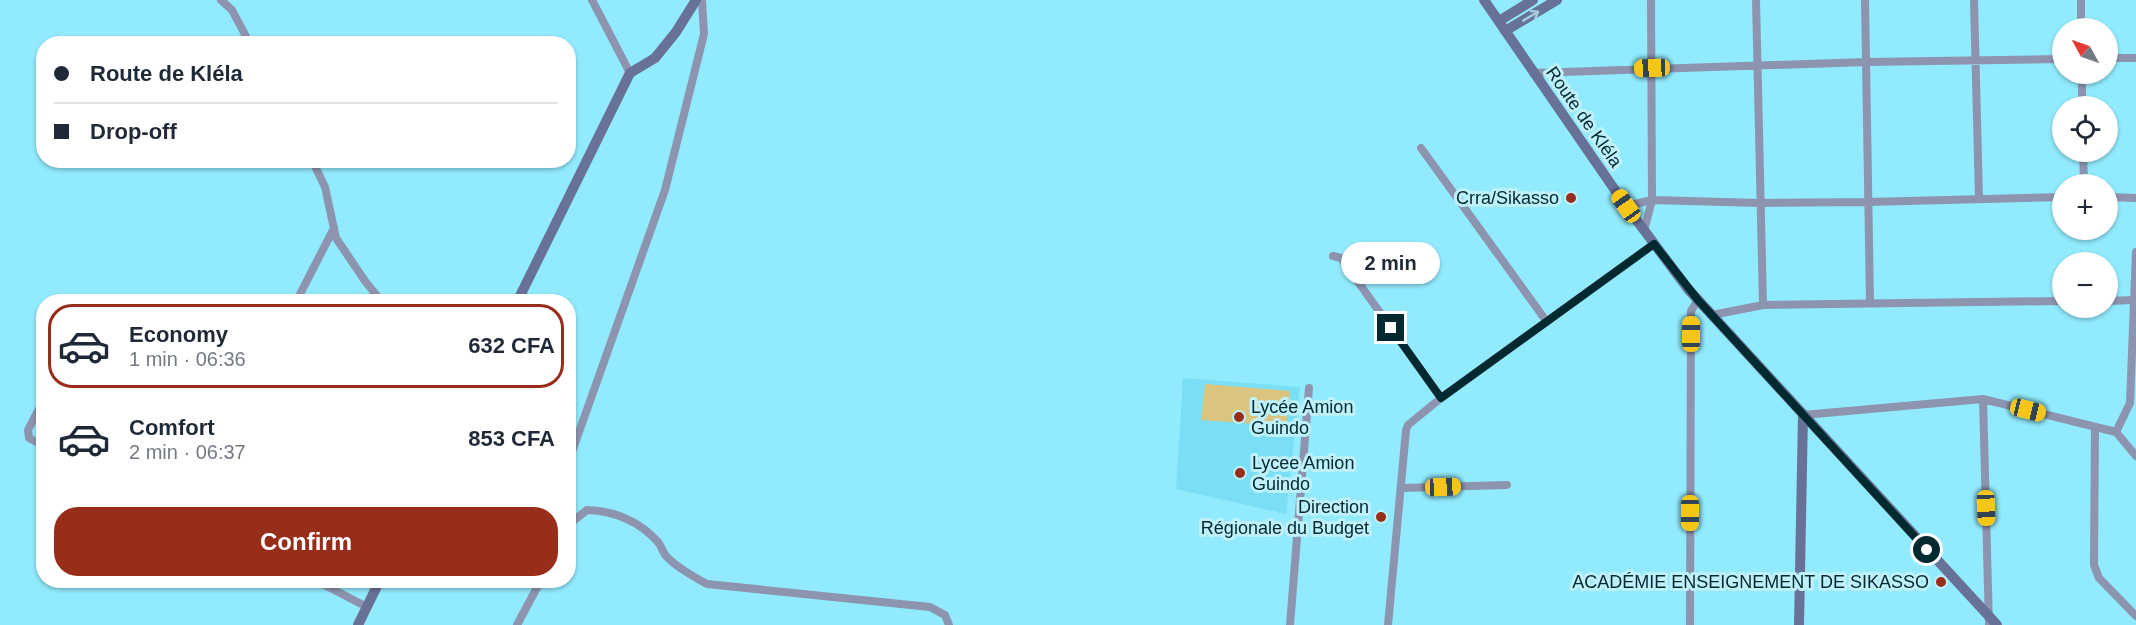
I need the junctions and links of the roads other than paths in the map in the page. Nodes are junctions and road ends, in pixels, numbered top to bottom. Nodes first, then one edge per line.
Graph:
1 (221, 0) edge
2 (592, 0) edge
3 (696, 0) edge
4 (702, 0) edge
5 (1484, 0) edge
6 (1533, 0) edge
7 (1557, 0) edge
8 (1651, 0) edge
9 (1756, 0) edge
10 (1865, 0) edge
11 (1974, 0) edge
12 (2081, 0) edge
13 (2081, 18) edge
14 (1498, 21) junction
15 (1505, 31) junction
16 (246, 36) edge
17 (2118, 58) edge
18 (2136, 58) edge
19 (2052, 59) edge
20 (1975, 60) junction
21 (1866, 62) junction
22 (1757, 65) junction
23 (1652, 68) junction
24 (630, 73) junction
25 (1533, 73) junction
26 (1421, 148) dead end
27 (316, 168) edge
28 (2052, 197) edge
29 (2118, 197) edge
30 (2136, 198) edge
31 (1979, 199) junction
32 (1652, 200) junction
33 (1868, 202) junction
34 (1760, 203) junction
35 (1626, 206) junction
36 (334, 228) junction
37 (1644, 231) junction
38 (1654, 244) junction
39 (2136, 252) edge
40 (1334, 256) dead end
41 (300, 294) edge
42 (375, 294) edge
43 (522, 294) edge
44 (1698, 300) junction
45 (2118, 300) edge
46 (2134, 300) junction
47 (2052, 301) edge
48 (1870, 303) junction
49 (1762, 304) junction
50 (1712, 315) junction
51 (1547, 322) junction
52 (1310, 388) dead end
53 (1441, 398) junction
54 (1983, 399) junction
55 (36, 414) edge
56 (1803, 415) junction
57 (2095, 427) junction
58 (2116, 432) junction
59 (576, 440) edge
60 (36, 442) edge
61 (2136, 456) edge
62 (1507, 485) dead end
63 (1401, 488) junction
64 (576, 519) edge
65 (330, 588) edge
66 (376, 588) edge
67 (537, 588) edge
68 (367, 607) junction
69 (2136, 616) edge
70 (1992, 622) edge
71 (358, 625) edge
72 (517, 625) edge
73 (949, 625) edge
74 (1290, 625) edge
75 (1389, 625) edge
76 (1690, 625) edge
77 (1799, 625) edge

1 - 16 street
2 - 24 street
3 - 24 main road
4 - 59 street
5 - 14 main road, Route de Kléla
6 - 14 main road
15 -> 7 main road
8 - 23 street
9 - 22 street
10 - 21 street
11 - 20 street
12 - 13 street
14 - 15 main road, Route de Kléla
15 - 25 main road, Route de Kléla
17 - 18 street
19 - 20 street
20 - 21 street
20 - 31 street
21 - 22 street
21 - 33 street
22 - 23 street
22 - 34 street
23 - 25 street
23 - 32 street
24 - 43 main road
25 - 35 main road, Route de Kléla
26 - 51 street
27 - 36 street
28 - 31 street
29 - 30 street
31 - 33 street
32 - 34 street
32 - 35 street
32 - 37 street
33 - 34 street
33 - 48 street
34 - 49 street
35 - 37 main road, Route de Kléla
36 - 41 street
36 - 42 street
37 - 38 main road, Route de Kléla
38 - 44 main road, Route de Kléla
38 - 51 street
39 - 46 street
40 - 53 street
44 - 50 main road, Route de Kléla
44 - 76 street
45 - 46 street
46 - 58 street
47 - 48 street
48 - 49 street
49 - 50 street
50 - 56 main road, Route de Kléla
51 - 53 street
52 - 74 street
53 - 63 street
54 - 56 street
54 - 57 street
54 - 70 street
55 - 60 street
56 - 70 main road, Route de Kléla
56 - 77 main road
57 - 58 street
57 - 69 street
58 - 61 street
62 - 63 street
63 - 75 street
64 - 73 street
65 - 68 street
66 - 68 main road
67 - 72 street
68 - 71 main road

